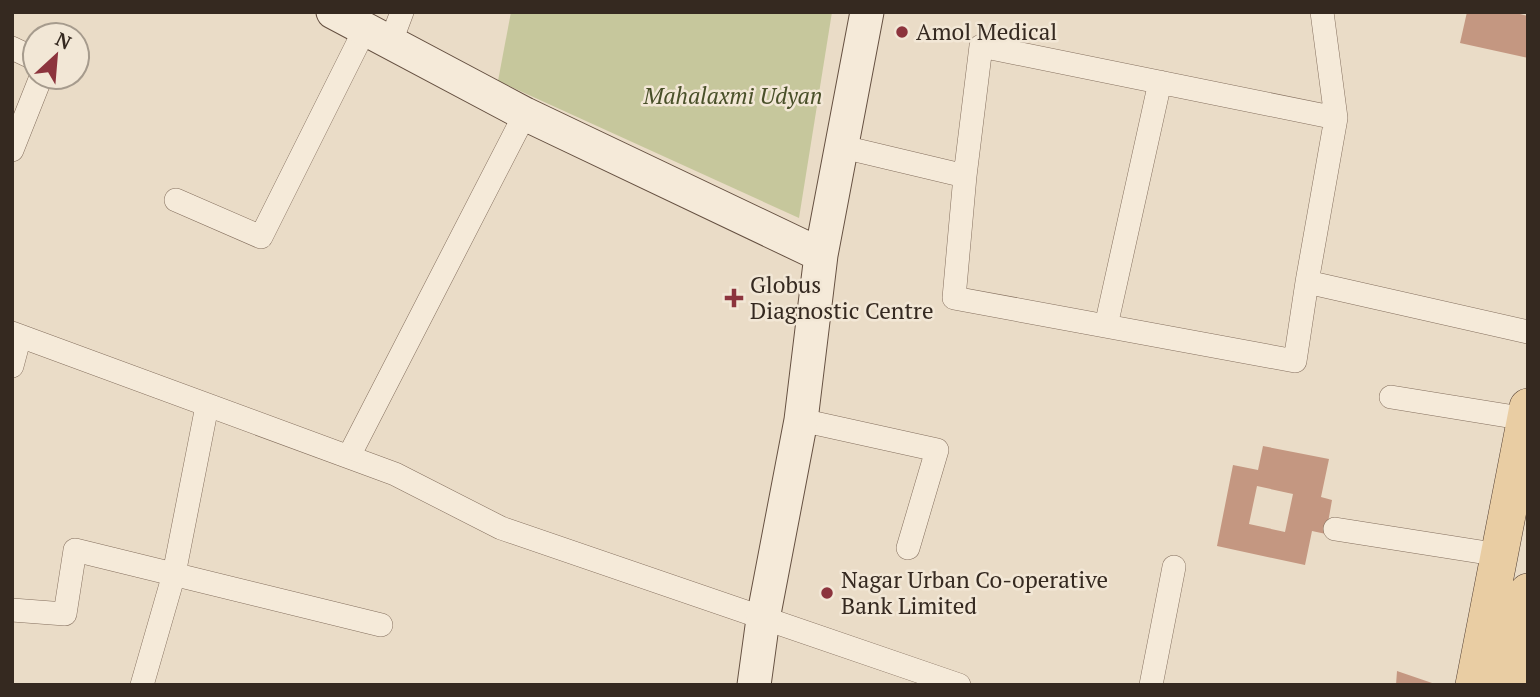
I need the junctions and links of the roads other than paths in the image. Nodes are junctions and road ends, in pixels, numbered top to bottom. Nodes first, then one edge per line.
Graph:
1 (333, 12) edge
2 (402, 12) edge
3 (867, 12) edge
4 (1322, 12) edge
5 (377, 37) junction
6 (1160, 82) junction
7 (35, 91) edge
8 (525, 114) junction
9 (1336, 118) junction
10 (843, 147) junction
11 (12, 150) edge
12 (965, 176) junction
13 (176, 200) dead end
14 (821, 255) junction
15 (1307, 282) junction
16 (1106, 326) junction
17 (1528, 332) edge
18 (16, 335) edge
19 (12, 366) edge
20 (1391, 397) dead end
21 (207, 407) junction
22 (1527, 413) edge
23 (801, 420) junction
24 (349, 456) junction
25 (1522, 469) edge
26 (1335, 529) dead end
27 (908, 548) dead end
28 (1500, 555) junction
29 (1174, 568) dead end
30 (174, 574) junction
31 (1528, 592) edge
32 (12, 610) edge
33 (763, 619) junction
34 (381, 625) dead end
35 (142, 685) edge
36 (754, 685) edge
37 (958, 685) edge
38 (1151, 685) edge
39 (1474, 685) edge
40 (1508, 685) edge

1 - 5 street
2 - 5 street
3 - 10 street
4 - 9 street
5 - 8 street
5 - 13 street
6 - 9 street
6 - 12 street
6 - 16 street
7 - 11 street
8 - 14 street
8 - 24 street
9 - 15 street
10 - 12 street
10 - 14 street
12 - 16 street
14 - 23 street
15 - 16 street
15 - 17 street
18 - 19 street
18 - 21 street
20 - 22 street
21 - 24 street
21 - 30 street
22 - 25 main road
23 - 27 street
23 - 33 street
24 - 33 street
25 - 28 main road
26 - 28 street
28 - 39 main road
29 - 38 street
30 - 32 street
30 - 34 street
30 - 35 street
31 - 40 main road
33 - 36 street
33 - 37 street

